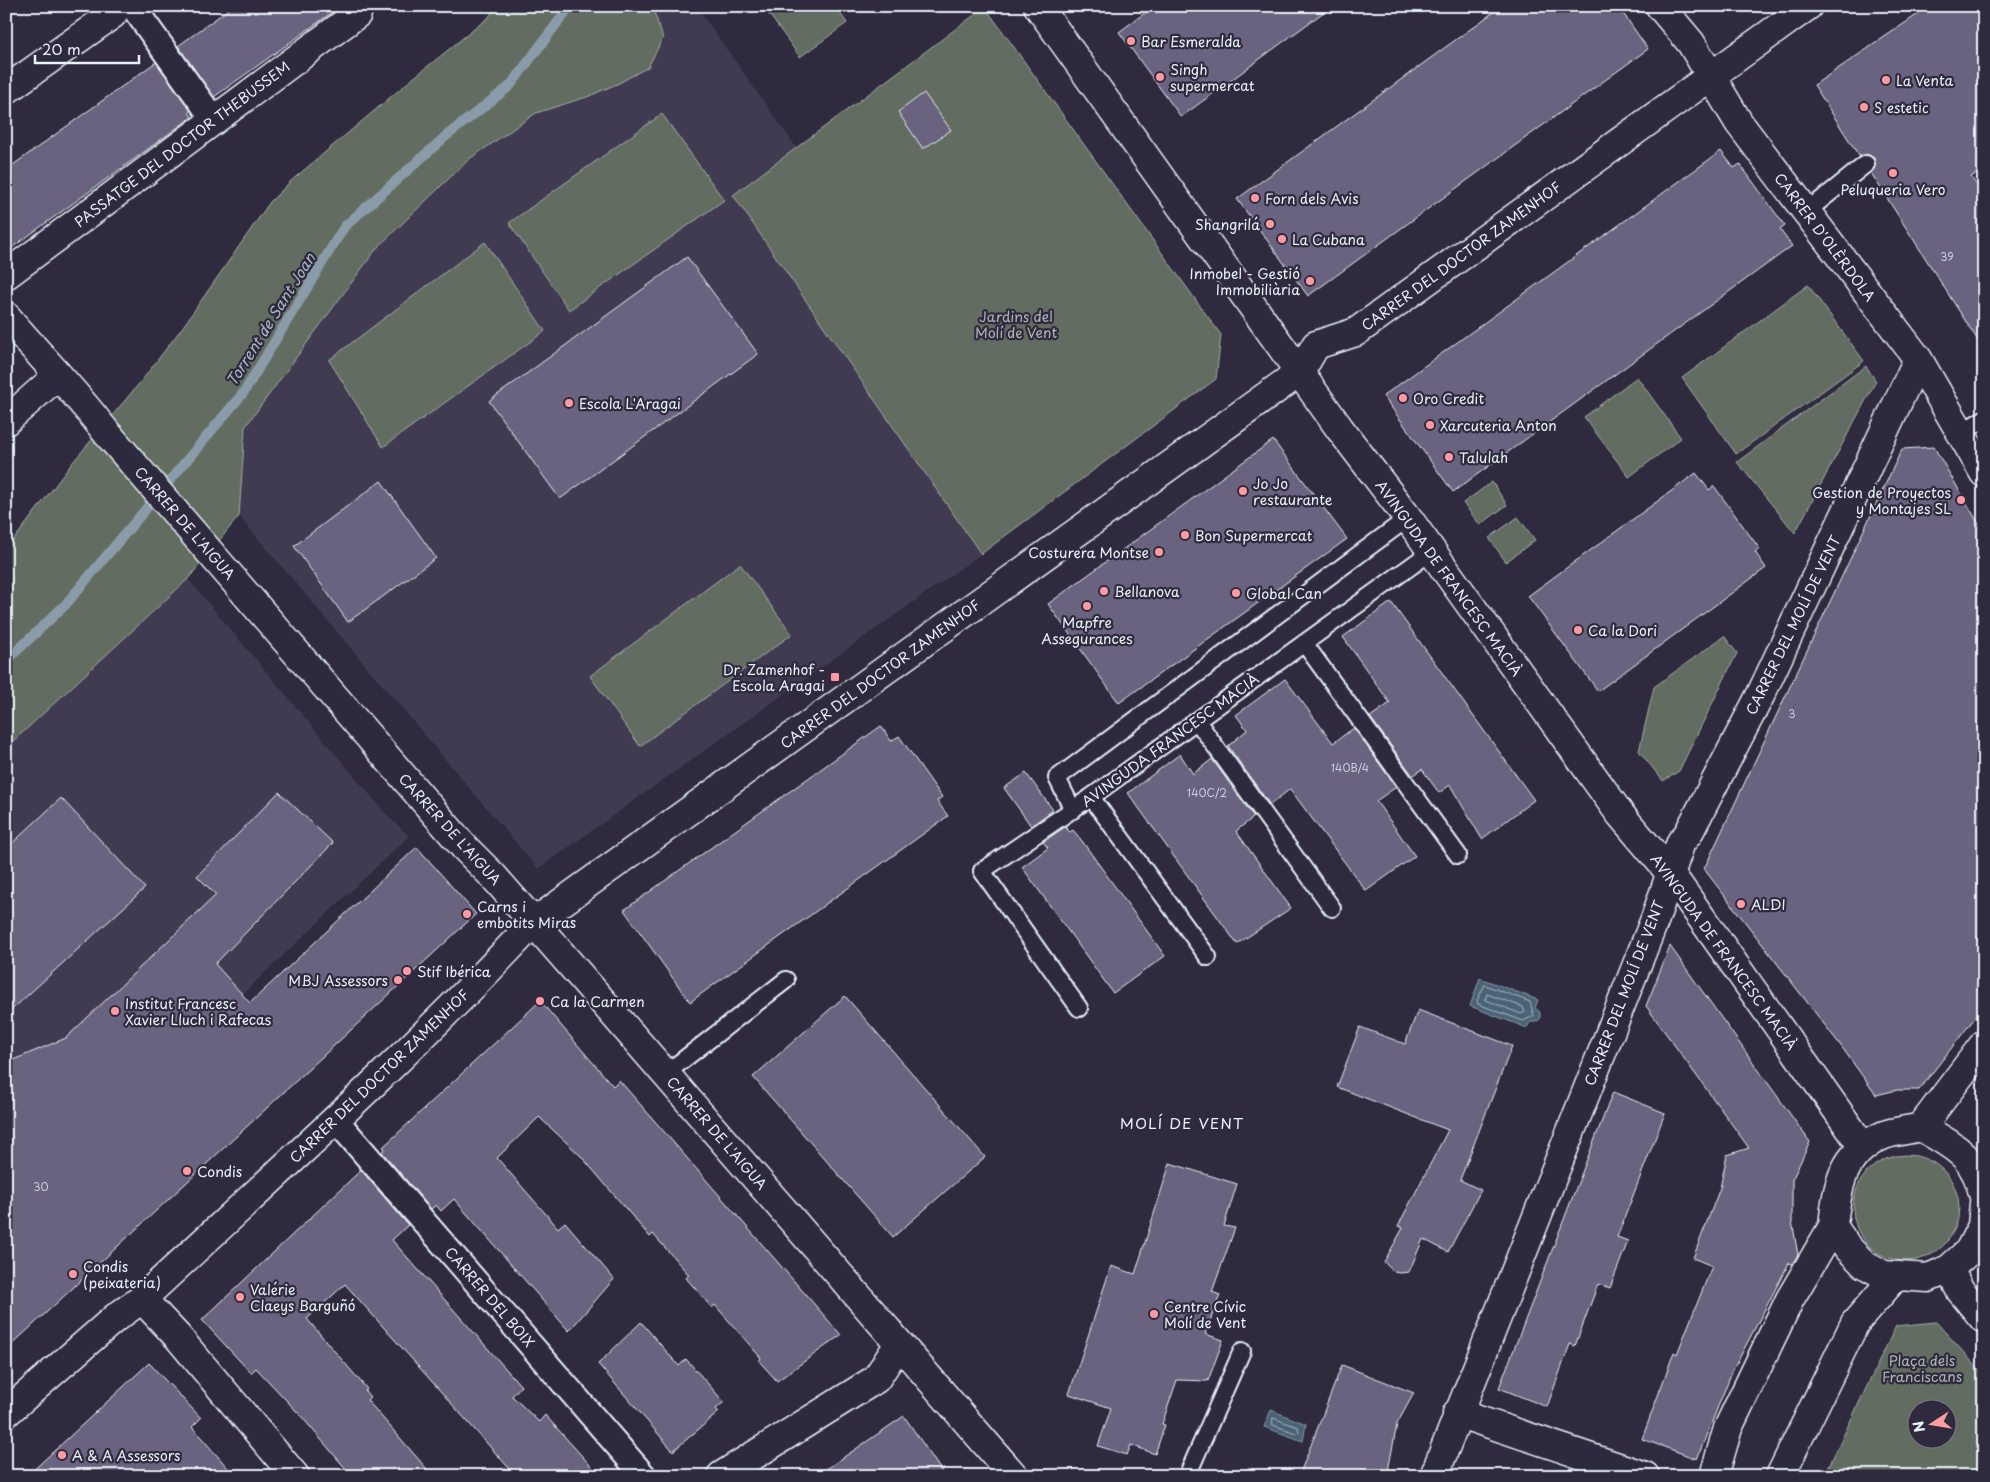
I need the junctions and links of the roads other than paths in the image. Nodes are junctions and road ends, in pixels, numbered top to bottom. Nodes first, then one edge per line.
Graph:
1 (1038, 6) edge
2 (1660, 6) edge
3 (1808, 6) edge
4 (124, 12) joint
5 (357, 14) dead end
6 (1711, 76) junction
7 (7, 89) edge
8 (214, 120) junction
9 (1866, 164) dead end
10 (1806, 212) junction
11 (6, 275) edge
12 (6, 316) edge
13 (1918, 359) junction
14 (1300, 372) junction
15 (57, 376) junction
16 (1984, 419) edge
17 (6, 421) edge
18 (1960, 433) junction
19 (1984, 473) edge
20 (1408, 518) junction
21 (1432, 552) junction
22 (1304, 644) junction
23 (1197, 721) junction
24 (1091, 798) junction
25 (1073, 810) junction
26 (1458, 854) dead end
27 (1670, 873) junction
28 (1332, 908) dead end
29 (533, 923) junction
30 (1208, 957) dead end
31 (786, 980) dead end
32 (1079, 1008) dead end
33 (1984, 1044) edge
34 (665, 1074) junction
35 (336, 1119) junction
36 (1922, 1126) junction
37 (1863, 1147) junction
38 (1982, 1180) edge
39 (1984, 1204) edge
40 (1833, 1226) junction
41 (1949, 1269) junction
42 (1896, 1276) junction
43 (142, 1299) junction
44 (1984, 1319) edge
45 (899, 1344) junction
46 (1242, 1352) dead end
47 (1457, 1413) junction
48 (6, 1414) edge
49 (295, 1476) edge
50 (644, 1476) edge
51 (721, 1476) edge
52 (1014, 1476) edge
53 (1187, 1476) edge
54 (1434, 1476) edge
55 (1645, 1476) edge
56 (1714, 1476) edge
57 (1780, 1476) edge

1 - 14 street, AVINGUDA DE FRANCESC MACIÀ
2 - 6 street, CARRER D'OLÈRDOLA
3 - 6 street, CARRER DEL DOCTOR ZAMENHOF
4 - 7 street
4 - 8 street
5 - 8 street, PASSATGE DEL DOCTOR THEBUSSEM
6 - 10 street, CARRER D'OLÈRDOLA
6 - 14 street, CARRER DEL DOCTOR ZAMENHOF
8 - 11 street, PASSATGE DEL DOCTOR THEBUSSEM
9 - 10 lane
10 - 13 street, CARRER D'OLÈRDOLA
12 - 15 street, CARRER DE L'AIGUA
13 - 18 street, CARRER D'OLÈRDOLA
13 - 27 street, CARRER DEL MOLÍ DE VENT
14 - 20 street, AVINGUDA DE FRANCESC MACIÀ
14 - 29 street, CARRER DEL DOCTOR ZAMENHOF
15 - 17 street
15 - 29 street, CARRER DE L'AIGUA
16 - 18 lane
18 - 19 street, CARRER D'OLÈRDOLA
20 - 21 street, AVINGUDA DE FRANCESC MACIÀ
20 - 25 lane, AVINGUDA FRANCESC MACIÀ
21 - 22 lane, AVINGUDA FRANCESC MACIÀ
21 - 27 street, AVINGUDA DE FRANCESC MACIÀ
22 - 23 lane, AVINGUDA FRANCESC MACIÀ
22 - 26 lane
23 - 24 lane, AVINGUDA FRANCESC MACIÀ
23 - 28 lane
24 - 25 lane, AVINGUDA FRANCESC MACIÀ
24 - 30 lane
25 - 32 lane
27 - 37 street, AVINGUDA DE FRANCESC MACIÀ
27 - 47 street, CARRER DEL MOLÍ DE VENT
29 - 34 street, CARRER DE L'AIGUA
29 - 35 street, CARRER DEL DOCTOR ZAMENHOF
31 - 34 lane
33 - 36 street
34 - 45 street, CARRER DE L'AIGUA
35 - 43 street, CARRER DEL DOCTOR ZAMENHOF
35 - 50 street, CARRER DEL BOIX
36 - 37 street
36 - 38 street
37 - 40 street
39 - 41 street
40 - 42 street
40 - 56 street
41 - 42 street
41 - 44 street
42 - 57 street
43 - 48 street, CARRER DEL DOCTOR ZAMENHOF
43 - 49 street
45 - 51 street
45 - 52 street, CARRER DE L'AIGUA
46 - 53 lane
47 - 54 street, CARRER DEL MOLÍ DE VENT
47 - 55 street

